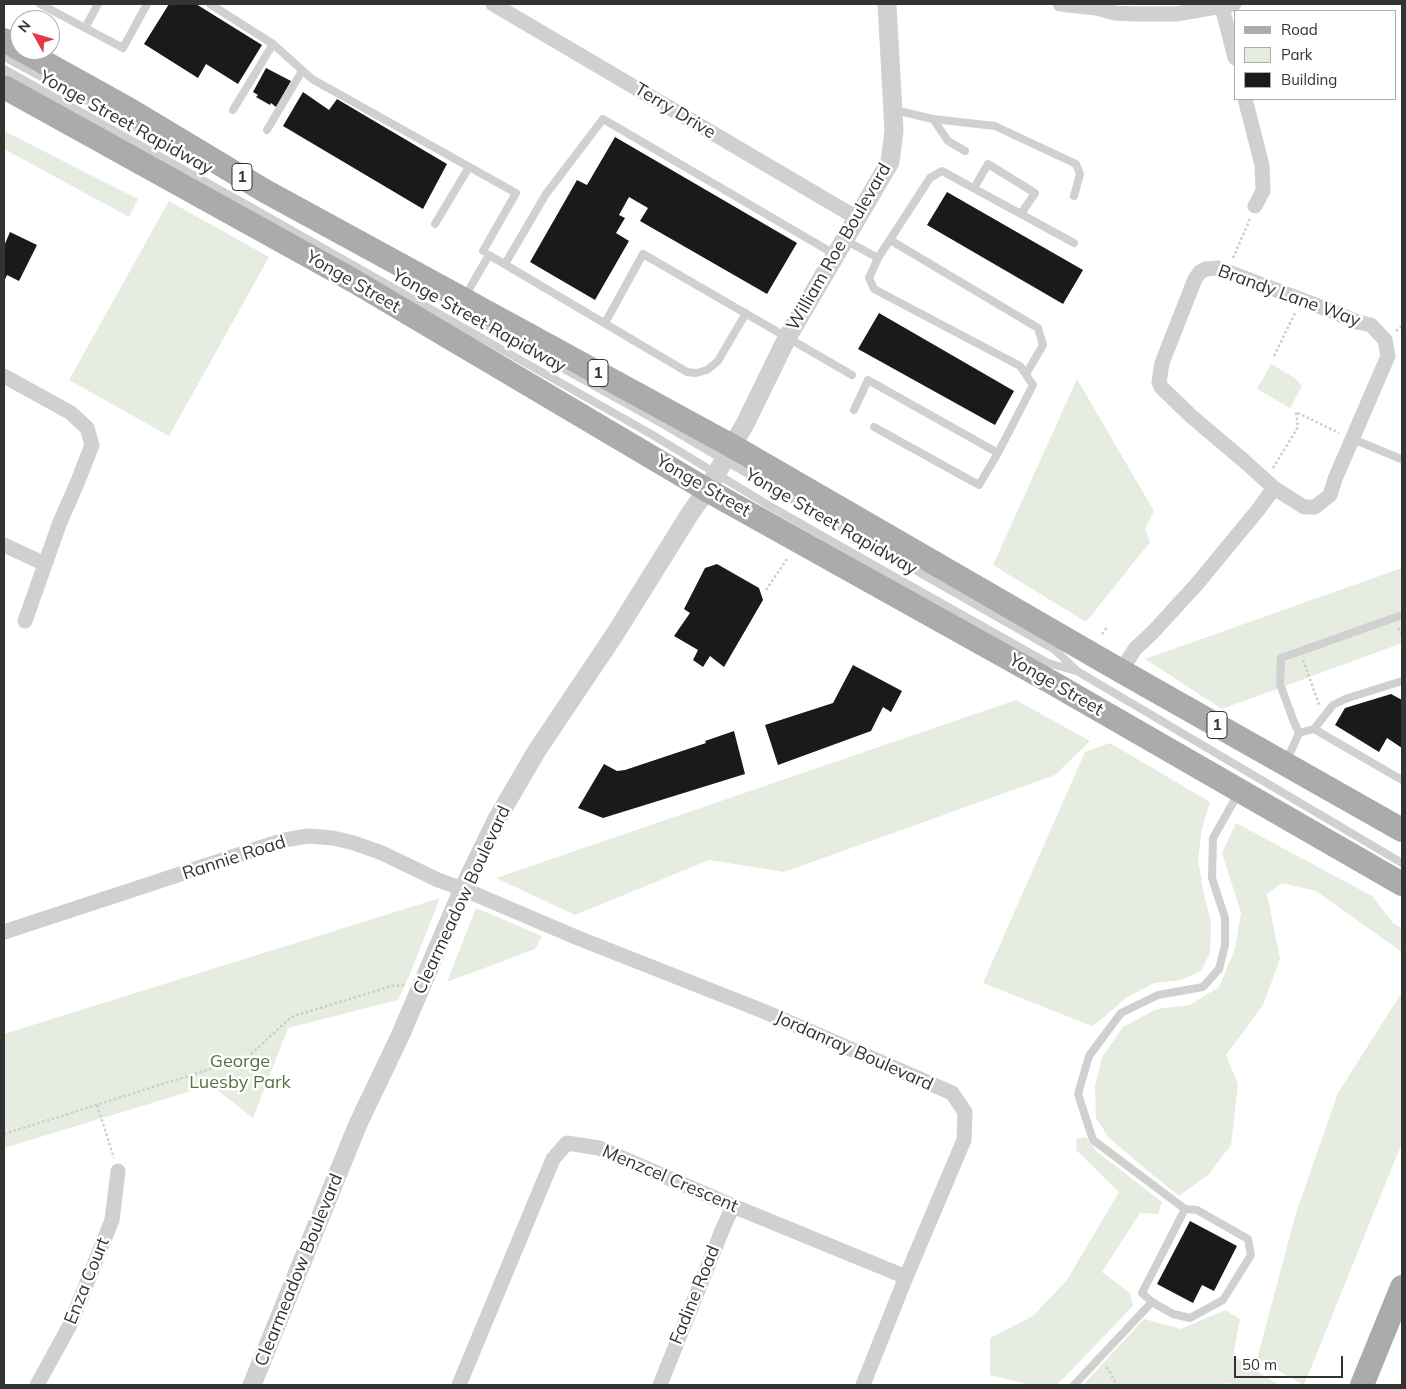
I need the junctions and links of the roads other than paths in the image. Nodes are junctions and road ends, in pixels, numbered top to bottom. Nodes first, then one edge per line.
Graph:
1 (40, 4) edge
2 (98, 4) edge
3 (146, 4) edge
4 (210, 4) edge
5 (493, 4) edge
6 (887, 4) edge
7 (1060, 4) edge
8 (1228, 5) edge
9 (85, 28) junction
10 (273, 44) junction
11 (1234, 50) edge
12 (4, 57) edge
13 (41, 60) edge
14 (4, 69) edge
15 (302, 71) junction
16 (4, 87) edge
17 (1245, 100) edge
18 (892, 109) junction
19 (233, 110) dead end
20 (933, 118) junction
21 (267, 130) dead end
22 (154, 138) dead end
23 (965, 151) dead end
24 (469, 166) junction
25 (974, 188) junction
26 (249, 191) dead end
27 (1074, 196) dead end
28 (1255, 206) road end
29 (1021, 214) junction
30 (292, 215) dead end
31 (857, 218) junction
32 (435, 224) dead end
33 (890, 240) junction
34 (1074, 243) dead end
35 (840, 247) junction
36 (483, 251) dead end
37 (878, 258) junction
38 (505, 264) junction
39 (453, 300) junction
40 (746, 313) junction
41 (605, 323) junction
42 (787, 338) junction
43 (1026, 374) junction
44 (852, 375) dead end
45 (4, 376) edge
46 (854, 410) dead end
47 (874, 427) dead end
48 (1352, 440) junction
49 (998, 453) junction
50 (1401, 459) edge
51 (720, 467) junction
52 (1270, 484) junction
53 (4, 545) edge
54 (44, 564) junction
55 (1402, 614) edge
56 (24, 621) dead end
57 (1121, 671) junction
58 (1078, 672) junction
59 (1402, 681) edge
60 (1314, 729) junction
61 (1300, 734) junction
62 (1285, 764) junction
63 (1402, 780) edge
64 (1240, 790) junction
65 (1402, 830) edge
66 (1402, 863) edge
67 (1402, 884) edge
68 (463, 889) junction
69 (4, 932) edge
70 (118, 1171) road end
71 (733, 1206) junction
72 (1185, 1209) junction
73 (906, 1277) junction
74 (1402, 1287) edge
75 (1152, 1302) junction
76 (36, 1385) edge
77 (252, 1385) edge
78 (459, 1385) edge
79 (660, 1385) edge
80 (863, 1385) edge
81 (1074, 1385) edge
82 (1362, 1385) edge

1 - 9 lane
2 - 9 lane
3 - 9 lane
4 - 10 lane
5 - 31 street, Terry Drive
6 - 18 street, William Roe Boulevard
7 - 8 street
8 - 11 street
10 - 15 lane
10 - 19 lane
12 - 22 lane, Yonge Street Rapidway
13 - 39 main road, Yonge Street / 1
14 - 51 lane, Yonge Street Rapidway
15 - 21 lane
15 - 24 lane
16 - 51 main road, Yonge Street / 1
17 - 28 street
18 - 20 lane
18 - 31 street, William Roe Boulevard
20 - 23 lane
20 - 27 lane
24 - 32 lane
24 - 36 lane
25 - 29 lane
25 - 29 lane
25 - 33 lane
26 - 30 lane
29 - 34 lane
31 - 35 street, William Roe Boulevard
33 - 37 lane
33 - 43 lane
35 - 37 lane
35 - 38 lane
35 - 42 street, William Roe Boulevard
37 - 43 lane
38 - 39 lane
38 - 41 lane
39 - 51 main road, Yonge Street / 1
40 - 41 lane
40 - 41 lane
40 - 42 lane
42 - 44 lane
42 - 51 street, William Roe Boulevard
43 - 49 lane
45 - 54 street
46 - 49 lane
47 - 49 lane
48 - 50 lane
48 - 52 street, Brandy Lane Way
48 - 52 street, Brandy Lane Way
51 - 57 main road, Yonge Street / 1
51 - 58 lane, Yonge Street Rapidway
51 - 58 lane, Yonge Street Rapidway
51 - 64 main road, Yonge Street / 1
51 - 68 street, Clearmeadow Boulevard
52 - 57 street
53 - 54 street
54 - 56 street
55 - 61 lane
57 - 62 main road, Yonge Street / 1
58 - 66 lane, Yonge Street Rapidway
59 - 60 lane
60 - 61 lane
60 - 63 lane
61 - 62 lane
62 - 65 main road, Yonge Street / 1
64 - 67 main road, Yonge Street / 1
64 - 72 lane
68 - 69 street, Rannie Road
68 - 73 street, Jordanray Boulevard
68 - 77 street, Clearmeadow Boulevard
70 - 76 street, Enza Court
71 - 73 street, Menzcel Crescent
71 - 78 street, Menzcel Crescent
71 - 79 street, Fadine Road
72 - 75 lane
72 - 75 lane
73 - 80 street, Jordanray Boulevard
74 - 82 main road
75 - 81 lane

